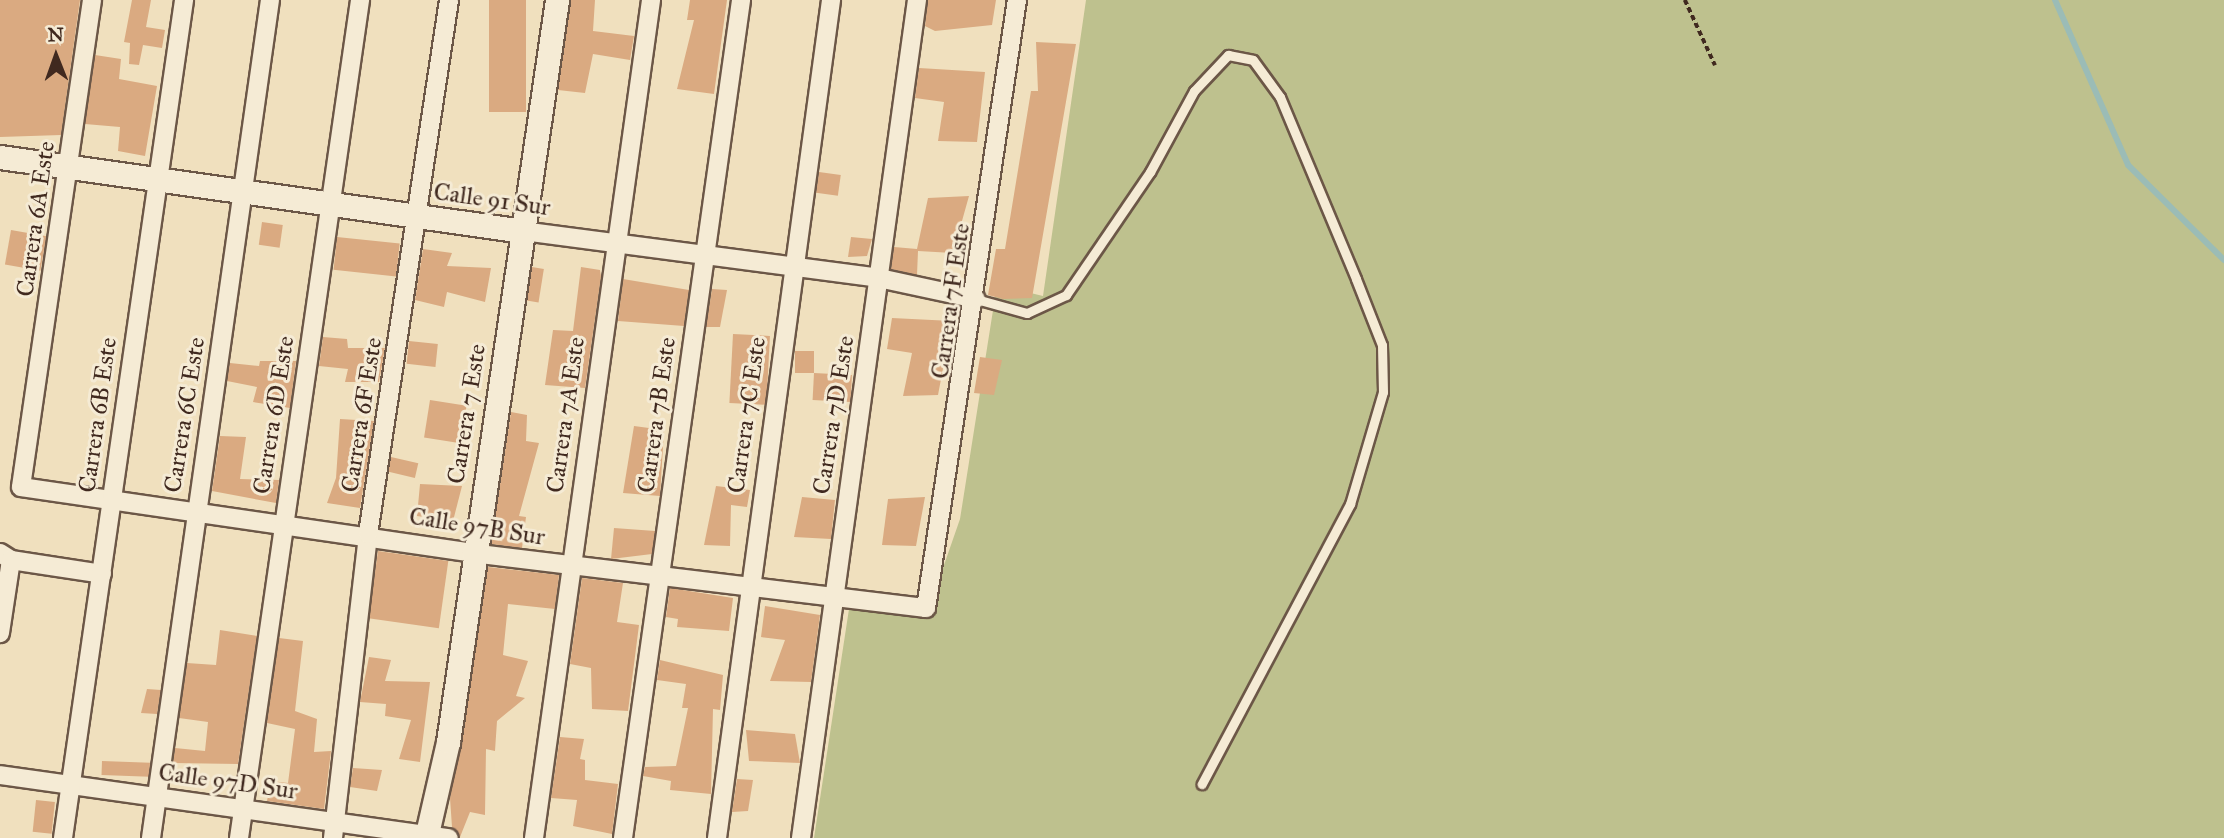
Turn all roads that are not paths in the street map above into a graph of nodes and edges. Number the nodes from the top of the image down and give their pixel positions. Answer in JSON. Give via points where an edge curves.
{"nodes":[{"id":1,"x":92,"y":0,"type":"edge"},
{"id":2,"x":184,"y":0,"type":"edge"},
{"id":3,"x":271,"y":0,"type":"edge"},
{"id":4,"x":360,"y":0,"type":"edge"},
{"id":5,"x":449,"y":0,"type":"edge"},
{"id":6,"x":557,"y":0,"type":"edge"},
{"id":7,"x":651,"y":0,"type":"edge"},
{"id":8,"x":741,"y":0,"type":"edge"},
{"id":9,"x":831,"y":0,"type":"edge"},
{"id":10,"x":917,"y":0,"type":"edge"},
{"id":11,"x":1017,"y":0,"type":"edge"},
{"id":12,"x":0,"y":157,"type":"edge"},
{"id":13,"x":68,"y":167,"type":"junction"},
{"id":14,"x":158,"y":180,"type":"junction"},
{"id":15,"x":243,"y":192,"type":"junction"},
{"id":16,"x":332,"y":204,"type":"junction"},
{"id":17,"x":418,"y":216,"type":"junction"},
{"id":18,"x":523,"y":231,"type":"junction"},
{"id":19,"x":615,"y":243,"type":"junction"},
{"id":20,"x":704,"y":255,"type":"junction"},
{"id":21,"x":792,"y":267,"type":"junction"},
{"id":22,"x":879,"y":278,"type":"junction"},
{"id":23,"x":976,"y":299,"type":"junction"},
{"id":24,"x":22,"y":486,"type":"joint"},
{"id":25,"x":110,"y":499,"type":"junction"},
{"id":26,"x":195,"y":511,"type":"junction"},
{"id":27,"x":282,"y":523,"type":"junction"},
{"id":28,"x":368,"y":534,"type":"junction"},
{"id":29,"x":471,"y":554,"type":"junction"},
{"id":30,"x":5,"y":556,"type":"edge"},
{"id":31,"x":570,"y":565,"type":"junction"},
{"id":32,"x":102,"y":574,"type":"junction"},
{"id":33,"x":659,"y":576,"type":"junction"},
{"id":34,"x":748,"y":586,"type":"junction"},
{"id":35,"x":831,"y":596,"type":"junction"},
{"id":36,"x":926,"y":608,"type":"joint"},
{"id":37,"x":0,"y":633,"type":"edge"},
{"id":38,"x":0,"y":775,"type":"edge"},
{"id":39,"x":1202,"y":784,"type":"dead end"},
{"id":40,"x":72,"y":785,"type":"junction"},
{"id":41,"x":157,"y":797,"type":"junction"},
{"id":42,"x":243,"y":809,"type":"junction"},
{"id":43,"x":334,"y":830,"type":"edge"},
{"id":44,"x":439,"y":837,"type":"edge"},
{"id":45,"x":63,"y":838,"type":"edge"},
{"id":46,"x":151,"y":838,"type":"edge"},
{"id":47,"x":239,"y":838,"type":"edge"},
{"id":48,"x":534,"y":838,"type":"edge"},
{"id":49,"x":623,"y":838,"type":"edge"},
{"id":50,"x":717,"y":838,"type":"edge"},
{"id":51,"x":801,"y":838,"type":"edge"}],
"edges":[{"from":1,"to":13,"type":"street","name":"Carrera 6A Este"},
{"from":2,"to":14,"type":"street","name":"Carrera 6B Este"},
{"from":3,"to":15,"type":"street","name":"Carrera 6C Este"},
{"from":4,"to":16,"type":"street","name":"Carrera 6D Este"},
{"from":5,"to":17,"type":"street","name":"Carrera 6F Este"},
{"from":6,"to":18,"type":"street","name":"Carrera 7 Este"},
{"from":7,"to":19,"type":"street","name":"Carrera 7A Este"},
{"from":8,"to":20,"type":"street","name":"Carrera 7B Este"},
{"from":9,"to":21,"type":"street","name":"Carrera 7C Este"},
{"from":10,"to":22,"type":"street","name":"Carrera 7D Este"},
{"from":11,"to":23,"type":"street","name":"Carrera 7F Este"},
{"from":12,"to":13,"type":"street","name":"Calle 91 Sur"},
{"from":13,"to":14,"type":"street","name":"Calle 91 Sur"},
{"from":13,"to":24,"type":"street","name":"Carrera 6A Este"},
{"from":14,"to":15,"type":"street","name":"Calle 91 Sur"},
{"from":14,"to":25,"type":"street","name":"Carrera 6B Este"},
{"from":15,"to":16,"type":"street","name":"Calle 91 Sur"},
{"from":15,"to":26,"type":"street","name":"Carrera 6C Este"},
{"from":16,"to":17,"type":"street","name":"Calle 91 Sur"},
{"from":16,"to":27,"type":"street","name":"Carrera 6D Este"},
{"from":17,"to":18,"type":"street","name":"Calle 91 Sur"},
{"from":17,"to":28,"type":"street","name":"Carrera 6F Este"},
{"from":18,"to":19,"type":"street","name":"Calle 91 Sur"},
{"from":18,"to":29,"type":"street","name":"Carrera 7 Este"},
{"from":19,"to":20,"type":"street","name":"Calle 91 Sur"},
{"from":19,"to":31,"type":"street","name":"Carrera 7A Este"},
{"from":20,"to":21,"type":"street","name":"Calle 91 Sur"},
{"from":20,"to":33,"type":"street","name":"Carrera 7B Este"},
{"from":21,"to":22,"type":"street","name":"Calle 91 Sur"},
{"from":21,"to":34,"type":"street","name":"Carrera 7C Este"},
{"from":22,"to":23,"type":"street","name":"Calle 91 Sur"},
{"from":22,"to":35,"type":"street","name":"Carrera 7D Este"},
{"from":23,"to":36,"type":"street","name":"Carrera 7F Este"},
{"from":23,"to":39,"type":"lane","via":[[1027,313],[1066,295],[1150,172],[1194,91],[1228,55],[1253,60],[1280,97],[1361,290],[1382,345],[1383,392],[1350,504]]},
{"from":24,"to":25,"type":"street","name":"Calle 97B Sur"},
{"from":25,"to":26,"type":"street","name":"Calle 97B Sur"},
{"from":25,"to":32,"type":"street","name":"Carrera 6B Este"},
{"from":26,"to":27,"type":"street","name":"Calle 97B Sur"},
{"from":26,"to":41,"type":"street","name":"Carrera 6C Este"},
{"from":27,"to":28,"type":"street","name":"Calle 97B Sur"},
{"from":27,"to":42,"type":"street","name":"Carrera 6D Este"},
{"from":28,"to":29,"type":"street","name":"Calle 97B Sur"},
{"from":28,"to":43,"type":"street","name":"Carrera 6F Este"},
{"from":29,"to":31,"type":"street","name":"Calle 97B Sur"},
{"from":29,"to":44,"type":"street","name":"Carrera 7 Este"},
{"from":30,"to":32,"type":"street"},
{"from":30,"to":37,"type":"street"},
{"from":31,"to":33,"type":"street","name":"Calle 97B Sur"},
{"from":31,"to":48,"type":"street","name":"Carrera 7A Este"},
{"from":32,"to":40,"type":"street","name":"Carrera 6B Este"},
{"from":33,"to":34,"type":"street","name":"Calle 97B Sur"},
{"from":33,"to":49,"type":"street","name":"Carrera 7B Este"},
{"from":34,"to":35,"type":"street","name":"Calle 97B Sur"},
{"from":34,"to":50,"type":"street","name":"Carrera 7C Este"},
{"from":35,"to":36,"type":"street","name":"Calle 97B Sur"},
{"from":35,"to":51,"type":"street","name":"Carrera 7D Este"},
{"from":38,"to":40,"type":"street","name":"Calle 97D Sur"},
{"from":40,"to":41,"type":"street","name":"Calle 97D Sur"},
{"from":40,"to":45,"type":"street","name":"Carrera 6B Este"},
{"from":41,"to":42,"type":"street","name":"Calle 97D Sur"},
{"from":41,"to":46,"type":"street","name":"Carrera 6C Este"},
{"from":42,"to":43,"type":"street","name":"Calle 97D Sur"},
{"from":42,"to":47,"type":"street","name":"Carrera 6D Este"},
{"from":43,"to":44,"type":"street","name":"Calle 97D Sur"}]}
